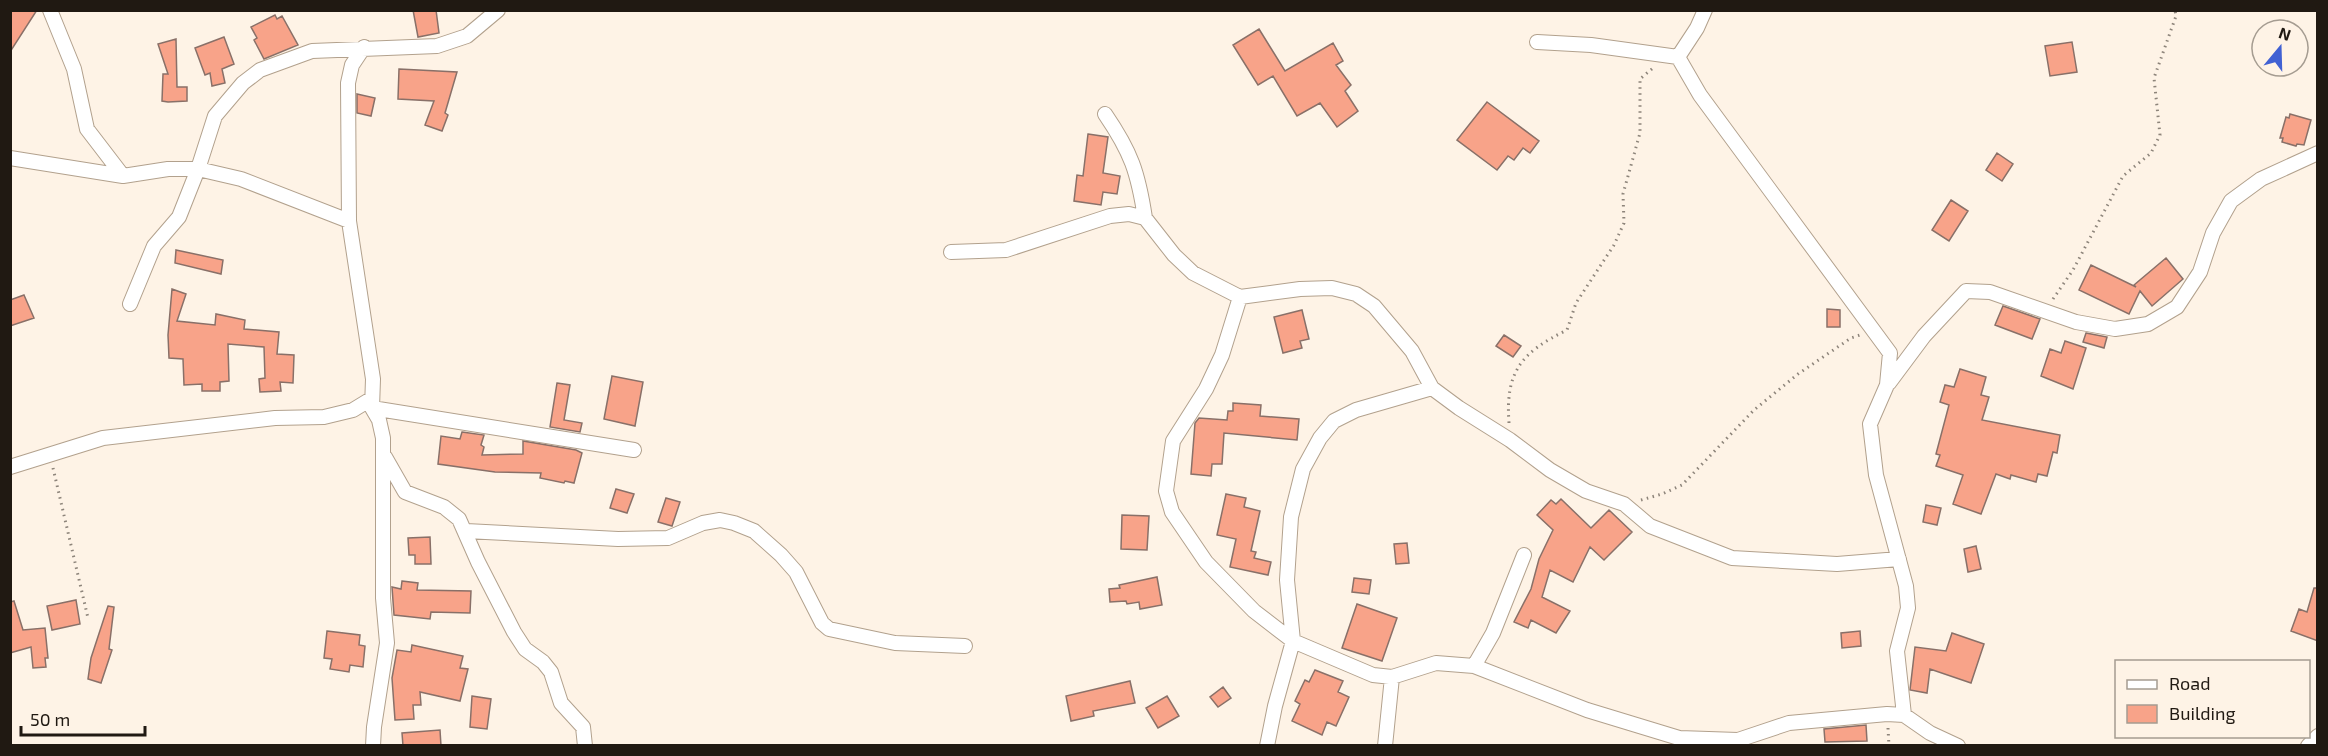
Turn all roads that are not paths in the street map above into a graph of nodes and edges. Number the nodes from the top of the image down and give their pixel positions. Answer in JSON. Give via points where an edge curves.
{"nodes":[{"id":1,"x":50,"y":10,"type":"edge"},
{"id":2,"x":498,"y":10,"type":"edge"},
{"id":3,"x":1705,"y":10,"type":"edge"},
{"id":4,"x":1537,"y":42,"type":"dead end"},
{"id":5,"x":364,"y":47,"type":"junction"},
{"id":6,"x":1678,"y":57,"type":"junction"},
{"id":7,"x":1105,"y":114,"type":"dead end"},
{"id":8,"x":2318,"y":153,"type":"edge"},
{"id":9,"x":10,"y":158,"type":"edge"},
{"id":10,"x":198,"y":169,"type":"junction"},
{"id":11,"x":123,"y":176,"type":"junction"},
{"id":12,"x":1145,"y":218,"type":"junction"},
{"id":13,"x":349,"y":221,"type":"junction"},
{"id":14,"x":951,"y":252,"type":"dead end"},
{"id":15,"x":1240,"y":297,"type":"junction"},
{"id":16,"x":130,"y":304,"type":"dead end"},
{"id":17,"x":1887,"y":385,"type":"junction"},
{"id":18,"x":1432,"y":388,"type":"junction"},
{"id":19,"x":371,"y":403,"type":"junction"},
{"id":20,"x":634,"y":450,"type":"dead end"},
{"id":21,"x":383,"y":453,"type":"junction"},
{"id":22,"x":10,"y":467,"type":"edge"},
{"id":23,"x":466,"y":531,"type":"junction"},
{"id":24,"x":1524,"y":555,"type":"dead end"},
{"id":25,"x":1899,"y":559,"type":"junction"},
{"id":26,"x":1293,"y":641,"type":"junction"},
{"id":27,"x":964,"y":646,"type":"dead end"},
{"id":28,"x":1473,"y":666,"type":"junction"},
{"id":29,"x":1392,"y":677,"type":"junction"},
{"id":30,"x":1904,"y":715,"type":"junction"},
{"id":31,"x":2318,"y":736,"type":"edge"},
{"id":32,"x":373,"y":746,"type":"edge"},
{"id":33,"x":585,"y":746,"type":"edge"},
{"id":34,"x":1267,"y":746,"type":"edge"},
{"id":35,"x":1385,"y":746,"type":"edge"},
{"id":36,"x":1958,"y":746,"type":"edge"},
{"id":37,"x":2308,"y":746,"type":"edge"}],
"edges":[{"from":1,"to":11,"type":"street","via":[[74,69],[87,129]]},
{"from":2,"to":5,"type":"street","via":[[467,36],[437,46]]},
{"from":3,"to":6,"type":"street"},
{"from":4,"to":6,"type":"street"},
{"from":5,"to":10,"type":"street","via":[[312,51],[260,70],[243,82],[215,116]]},
{"from":5,"to":13,"type":"street","via":[[352,65],[348,83]]},
{"from":6,"to":17,"type":"street","via":[[1700,95],[1890,353]]},
{"from":7,"to":12,"type":"street","via":[[1124,142],[1139,178]]},
{"from":8,"to":17,"type":"street","via":[[2260,179],[2231,201],[2213,233],[2200,272],[2177,307],[2148,324],[2115,329],[2076,322],[1990,292],[1966,291],[1924,336]]},
{"from":9,"to":11,"type":"street"},
{"from":10,"to":11,"type":"street"},
{"from":10,"to":13,"type":"street","via":[[241,179]]},
{"from":10,"to":16,"type":"street","via":[[179,217],[154,246]]},
{"from":12,"to":14,"type":"street","via":[[1129,214],[1110,216],[1006,250]]},
{"from":12,"to":15,"type":"street","via":[[1193,273]]},
{"from":13,"to":19,"type":"street","via":[[373,379]]},
{"from":15,"to":18,"type":"street","via":[[1332,288],[1356,294],[1374,306],[1412,351]]},
{"from":15,"to":26,"type":"street","via":[[1222,355],[1173,441],[1166,491],[1172,512],[1206,562],[1254,611]]},
{"from":17,"to":25,"type":"street","via":[[1870,424],[1876,475]]},
{"from":18,"to":25,"type":"street","via":[[1586,491],[1624,504],[1650,526],[1732,558],[1837,564]]},
{"from":18,"to":26,"type":"street","via":[[1356,410],[1334,421],[1308,459],[1291,517],[1287,580]]},
{"from":19,"to":20,"type":"street"},
{"from":19,"to":21,"type":"street","via":[[379,420]]},
{"from":19,"to":22,"type":"street","via":[[324,417],[275,418],[103,438]]},
{"from":21,"to":23,"type":"street","via":[[405,492],[444,507]]},
{"from":21,"to":32,"type":"street","via":[[387,643]]},
{"from":23,"to":27,"type":"street","via":[[668,538],[703,523],[734,523],[754,531],[781,555],[796,572],[822,623],[829,629],[895,643]]},
{"from":23,"to":33,"type":"street","via":[[514,632],[525,649],[551,672],[561,704],[583,727]]},
{"from":24,"to":28,"type":"street","via":[[1492,633]]},
{"from":25,"to":30,"type":"street","via":[[1908,608],[1898,651]]},
{"from":26,"to":29,"type":"street","via":[[1373,675]]},
{"from":26,"to":34,"type":"street"},
{"from":28,"to":29,"type":"street","via":[[1436,663]]},
{"from":28,"to":30,"type":"street","via":[[1587,710],[1679,738],[1738,740],[1790,723]]},
{"from":29,"to":35,"type":"street"},
{"from":30,"to":36,"type":"street"},
{"from":31,"to":37,"type":"street"}]}
